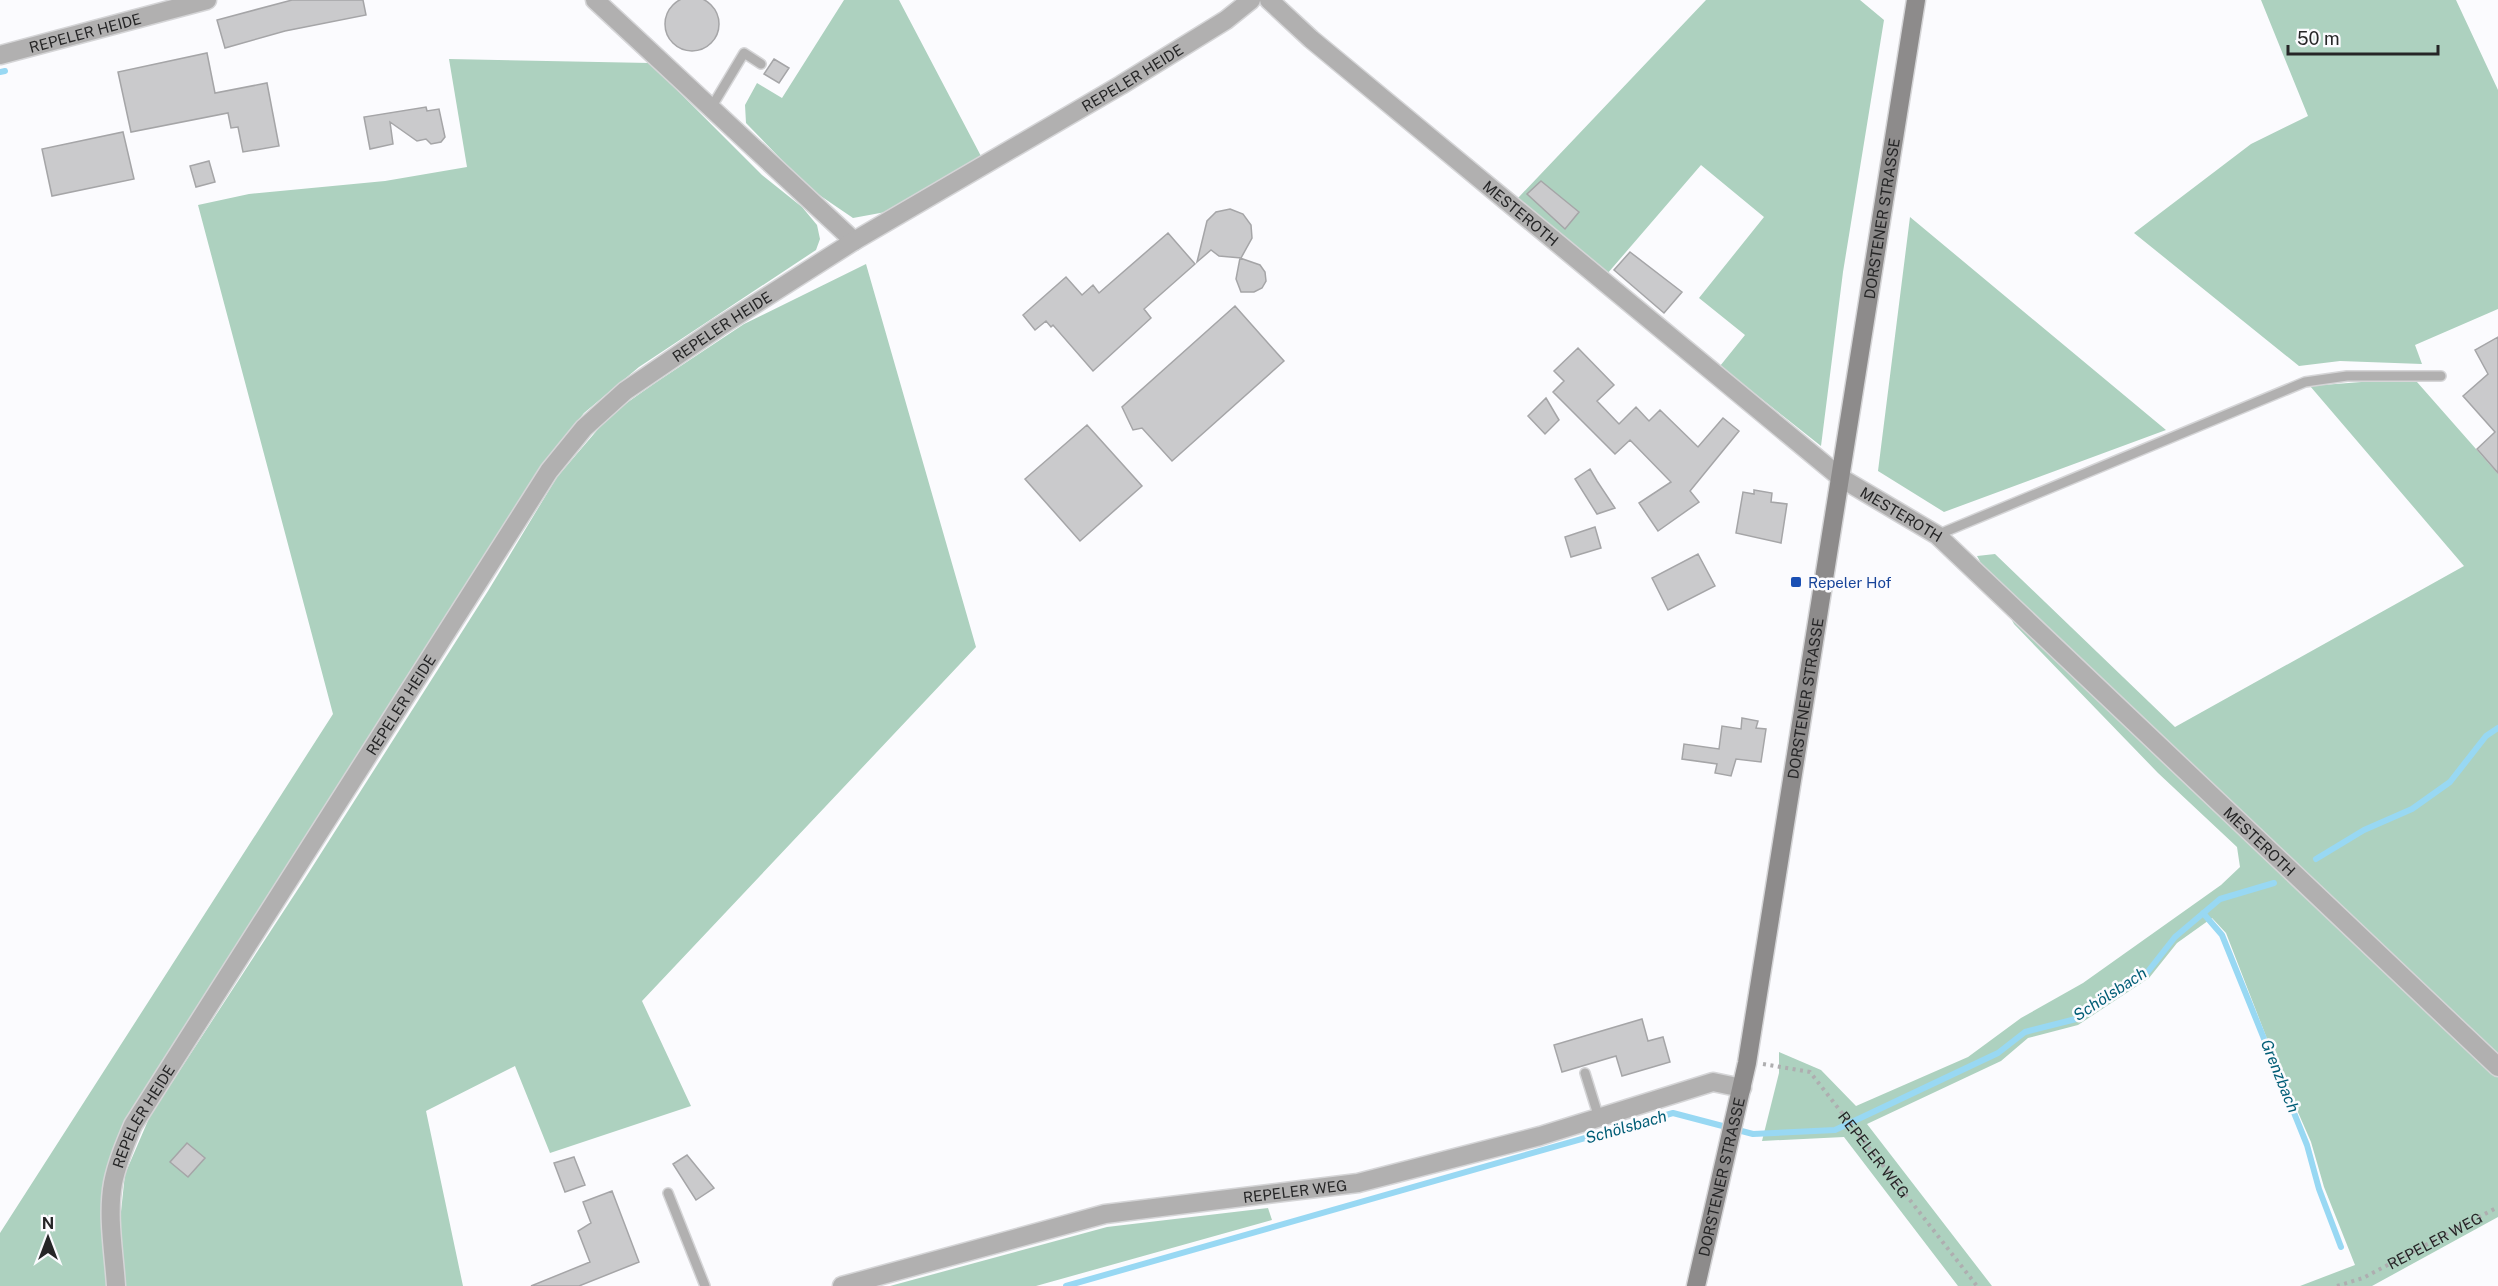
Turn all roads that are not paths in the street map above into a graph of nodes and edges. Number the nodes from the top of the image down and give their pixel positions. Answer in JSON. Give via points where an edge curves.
{"nodes":[{"id":1,"x":207,"y":0,"type":"edge"},
{"id":2,"x":595,"y":0,"type":"edge"},
{"id":3,"x":1251,"y":0,"type":"edge"},
{"id":4,"x":1269,"y":0,"type":"edge"},
{"id":5,"x":1916,"y":0,"type":"edge"},
{"id":6,"x":0,"y":56,"type":"edge"},
{"id":7,"x":761,"y":64,"type":"dead end"},
{"id":8,"x":711,"y":108,"type":"junction"},
{"id":9,"x":855,"y":241,"type":"junction"},
{"id":10,"x":2441,"y":376,"type":"dead end"},
{"id":11,"x":1841,"y":478,"type":"junction"},
{"id":12,"x":1937,"y":535,"type":"junction"},
{"id":13,"x":2498,"y":1067,"type":"edge"},
{"id":14,"x":1585,"y":1073,"type":"dead end"},
{"id":15,"x":1742,"y":1088,"type":"junction"},
{"id":16,"x":1599,"y":1118,"type":"junction"},
{"id":17,"x":668,"y":1193,"type":"dead end"},
{"id":18,"x":116,"y":1286,"type":"edge"},
{"id":19,"x":705,"y":1286,"type":"edge"},
{"id":20,"x":842,"y":1286,"type":"edge"},
{"id":21,"x":1696,"y":1286,"type":"edge"}],
"edges":[{"from":1,"to":6,"type":"street","name":"REPELER HEIDE"},
{"from":2,"to":8,"type":"street"},
{"from":3,"to":9,"type":"street","name":"REPELER HEIDE","via":[[1226,20],[1121,85]]},
{"from":4,"to":11,"type":"street","name":"MESTEROTH"},
{"from":5,"to":11,"type":"main road","name":"DORSTENER STRASSE"},
{"from":7,"to":8,"type":"lane","via":[[744,53]]},
{"from":8,"to":9,"type":"street"},
{"from":9,"to":18,"type":"street","name":"REPELER HEIDE","via":[[624,391],[584,428],[549,471],[133,1125],[113,1184],[111,1220]]},
{"from":10,"to":12,"type":"lane","via":[[2347,375],[2305,381]]},
{"from":11,"to":12,"type":"street","name":"MESTEROTH"},
{"from":11,"to":15,"type":"main road","name":"DORSTENER STRASSE"},
{"from":12,"to":13,"type":"street","name":"MESTEROTH"},
{"from":14,"to":16,"type":"lane"},
{"from":15,"to":16,"type":"street","name":"REPELER WEG","via":[[1713,1082]]},
{"from":15,"to":21,"type":"main road","name":"DORSTENER STRASSE"},
{"from":16,"to":20,"type":"street","name":"REPELER WEG","via":[[1358,1184],[1105,1214]]},
{"from":17,"to":19,"type":"lane"}]}
